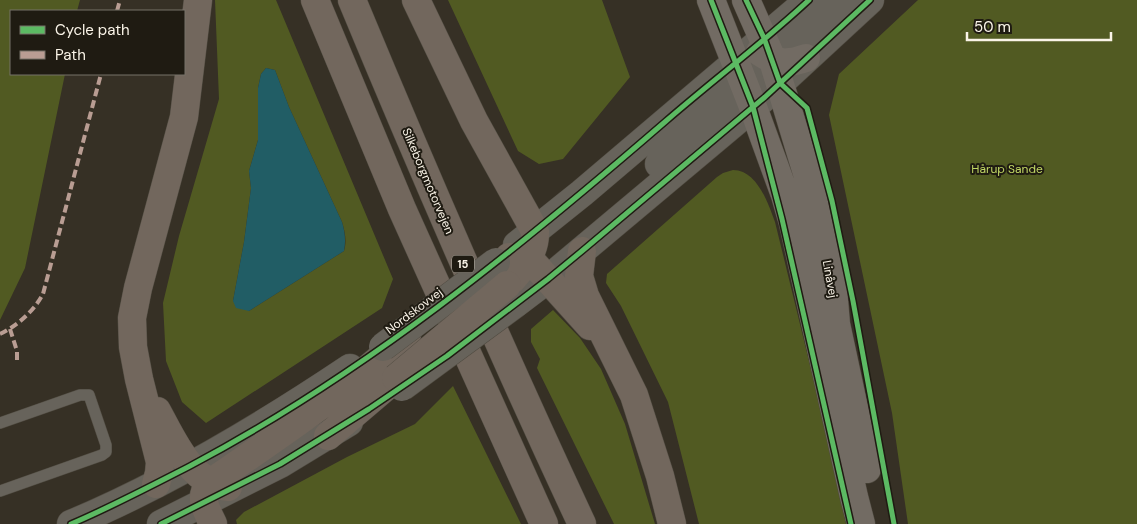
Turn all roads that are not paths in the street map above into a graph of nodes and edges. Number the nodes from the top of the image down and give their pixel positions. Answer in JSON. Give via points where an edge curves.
{"nodes":[{"id":1,"x":198,"y":0,"type":"edge"},
{"id":2,"x":315,"y":0,"type":"edge"},
{"id":3,"x":352,"y":0,"type":"edge"},
{"id":4,"x":416,"y":0,"type":"edge"},
{"id":5,"x":711,"y":0,"type":"edge"},
{"id":6,"x":729,"y":0,"type":"edge"},
{"id":7,"x":746,"y":0,"type":"edge"},
{"id":8,"x":809,"y":0,"type":"edge"},
{"id":9,"x":840,"y":0,"type":"edge"},
{"id":10,"x":870,"y":0,"type":"edge"},
{"id":11,"x":758,"y":71,"type":"junction"},
{"id":12,"x":534,"y":231,"type":"junction"},
{"id":13,"x":582,"y":251,"type":"junction"},
{"id":14,"x":527,"y":260,"type":"junction"},
{"id":15,"x":505,"y":278,"type":"junction"},
{"id":16,"x":548,"y":279,"type":"junction"},
{"id":17,"x":385,"y":350,"type":"junction"},
{"id":18,"x":612,"y":351,"type":"junction"},
{"id":19,"x":139,"y":379,"type":"junction"},
{"id":20,"x":0,"y":423,"type":"edge"},
{"id":21,"x":328,"y":436,"type":"joint"},
{"id":22,"x":190,"y":466,"type":"junction"},
{"id":23,"x":156,"y":484,"type":"junction"},
{"id":24,"x":240,"y":486,"type":"joint"},
{"id":25,"x":0,"y":491,"type":"edge"},
{"id":26,"x":209,"y":504,"type":"edge"},
{"id":27,"x":71,"y":524,"type":"edge"},
{"id":28,"x":161,"y":524,"type":"edge"},
{"id":29,"x":544,"y":524,"type":"edge"},
{"id":30,"x":582,"y":524,"type":"edge"},
{"id":31,"x":672,"y":524,"type":"edge"},
{"id":32,"x":861,"y":524,"type":"edge"},
{"id":33,"x":878,"y":524,"type":"edge"}],
"edges":[{"from":1,"to":19,"type":"highway","via":[[184,117],[132,318]]},
{"from":2,"to":29,"type":"highway","via":[[402,209]]},
{"from":3,"to":30,"type":"highway","name":"Silkeborgmotorvejen","number":"15","via":[[436,202]]},
{"from":4,"to":12,"type":"highway","via":[[474,121]]},
{"from":5,"to":11,"type":"main road"},
{"from":6,"to":11,"type":"main road"},
{"from":7,"to":11,"type":"main road"},
{"from":8,"to":11,"type":"street"},
{"from":9,"to":11,"type":"street"},
{"from":10,"to":11,"type":"street","via":[[806,58]]},
{"from":11,"to":12,"type":"street","name":"Nordskovvej","via":[[706,87]]},
{"from":11,"to":13,"type":"street","name":"Nordskovvej","via":[[637,185]]},
{"from":11,"to":32,"type":"main road","name":"Linåvej"},
{"from":11,"to":33,"type":"main road","via":[[797,181],[823,292],[836,324]]},
{"from":12,"to":14,"type":"highway","via":[[535,241]]},
{"from":12,"to":15,"type":"street","name":"Nordskovvej"},
{"from":13,"to":16,"type":"street","name":"Nordskovvej"},
{"from":13,"to":18,"type":"highway","via":[[579,276],[585,296]]},
{"from":14,"to":15,"type":"highway"},
{"from":14,"to":16,"type":"highway"},
{"from":15,"to":16,"type":"street","name":"Nordskovvej"},
{"from":15,"to":17,"type":"street","name":"Nordskovvej","bridge":true,"via":[[440,304]]},
{"from":15,"to":21,"type":"highway","bridge":true,"via":[[399,383]]},
{"from":16,"to":18,"type":"highway"},
{"from":17,"to":22,"type":"street","name":"Nordskovvej"},
{"from":17,"to":26,"type":"highway"},
{"from":18,"to":31,"type":"highway","via":[[634,395]]},
{"from":19,"to":22,"type":"highway"},
{"from":19,"to":23,"type":"highway","via":[[160,462]]},
{"from":20,"to":25,"type":"lane","via":[[80,395],[89,395],[106,452]]},
{"from":21,"to":24,"type":"street"},
{"from":22,"to":23,"type":"street","name":"Nordskovvej"},
{"from":22,"to":26,"type":"highway"},
{"from":23,"to":27,"type":"street","name":"Nordskovvej"},
{"from":24,"to":26,"type":"highway","via":[[219,486]]},
{"from":26,"to":28,"type":"street"}]}
